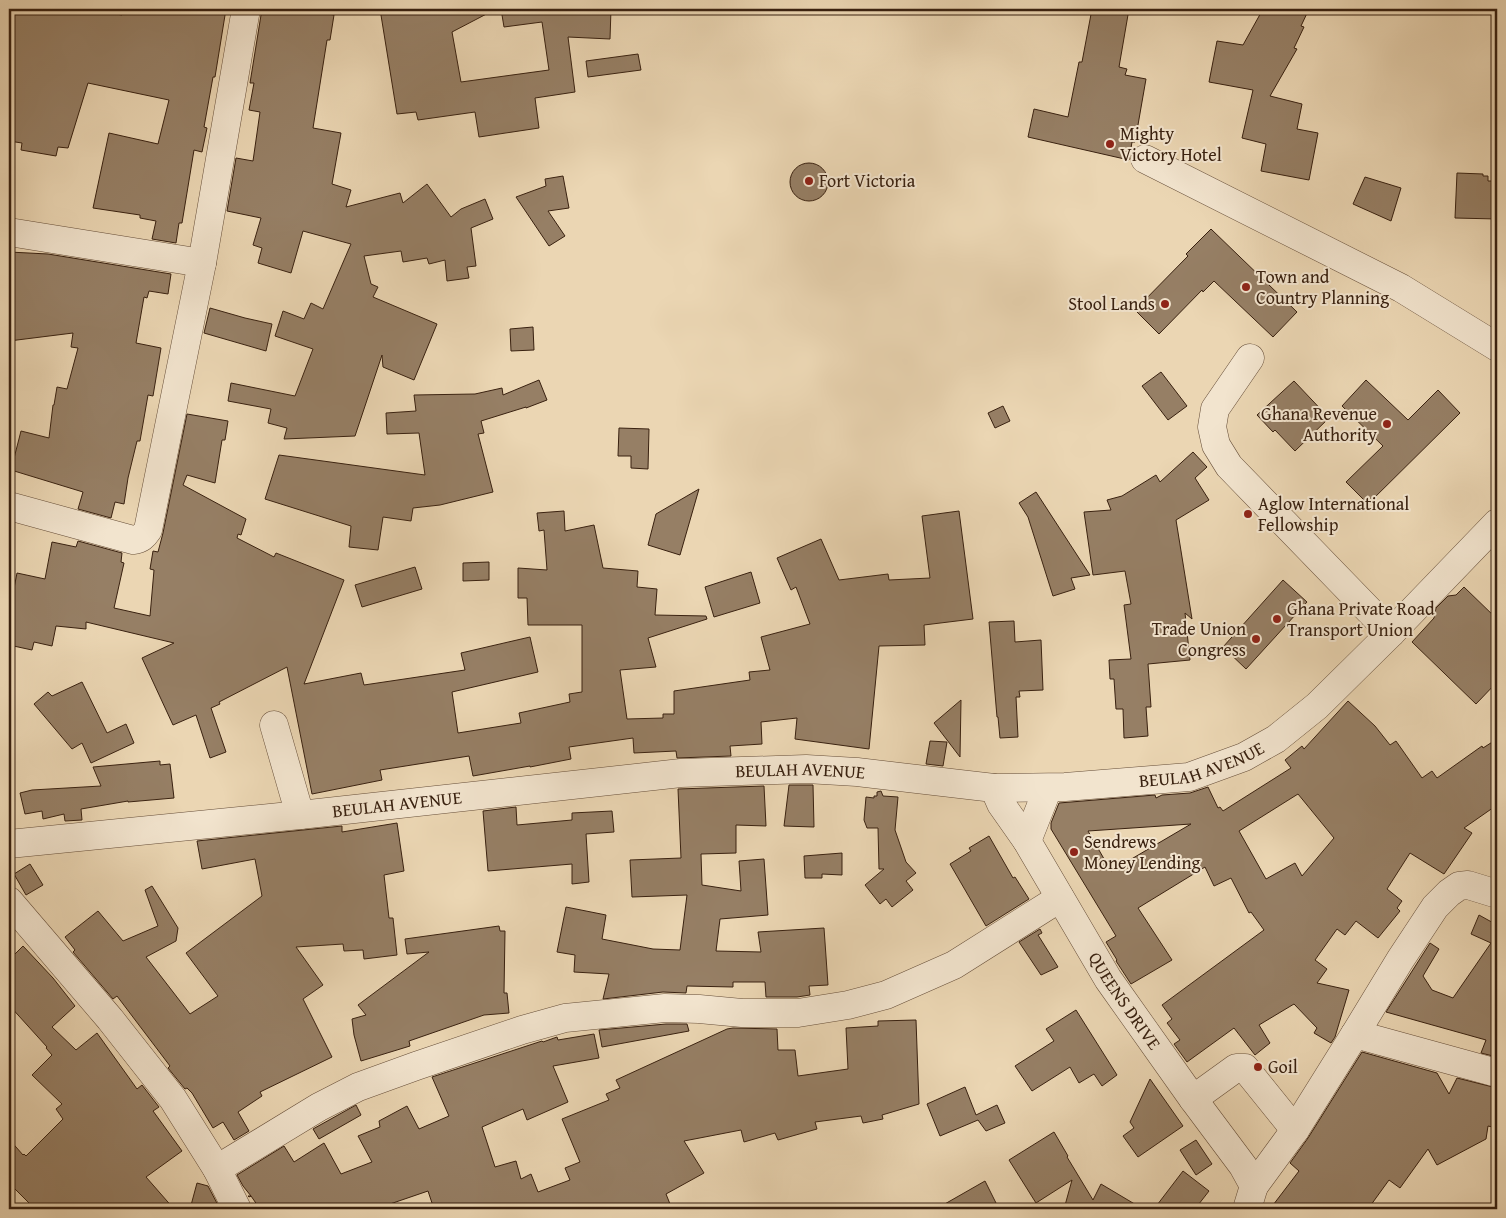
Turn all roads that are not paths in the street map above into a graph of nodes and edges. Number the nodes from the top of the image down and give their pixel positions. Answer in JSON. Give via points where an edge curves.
{"nodes":[{"id":1,"x":246,"y":9,"type":"edge"},
{"id":2,"x":1145,"y":159,"type":"dead end"},
{"id":3,"x":9,"y":232,"type":"edge"},
{"id":4,"x":202,"y":263,"type":"junction"},
{"id":5,"x":1497,"y":346,"type":"edge"},
{"id":6,"x":1250,"y":358,"type":"dead end"},
{"id":7,"x":9,"y":506,"type":"edge"},
{"id":8,"x":1497,"y":523,"type":"edge"},
{"id":9,"x":1391,"y":633,"type":"junction"},
{"id":10,"x":274,"y":725,"type":"dead end"},
{"id":11,"x":994,"y":788,"type":"junction"},
{"id":12,"x":1048,"y":788,"type":"junction"},
{"id":13,"x":300,"y":815,"type":"junction"},
{"id":14,"x":1026,"y":841,"type":"junction"},
{"id":15,"x":9,"y":844,"type":"edge"},
{"id":16,"x":1497,"y":893,"type":"edge"},
{"id":17,"x":1060,"y":898,"type":"junction"},
{"id":18,"x":9,"y":901,"type":"edge"},
{"id":19,"x":1355,"y":1034,"type":"junction"},
{"id":20,"x":1497,"y":1073,"type":"edge"},
{"id":21,"x":1194,"y":1100,"type":"junction"},
{"id":22,"x":1295,"y":1130,"type":"junction"},
{"id":23,"x":217,"y":1169,"type":"junction"},
{"id":24,"x":1251,"y":1198,"type":"edge"},
{"id":25,"x":238,"y":1209,"type":"edge"}],
"edges":[{"from":1,"to":4,"type":"street"},
{"from":2,"to":5,"type":"street","via":[[1401,288]]},
{"from":3,"to":4,"type":"street"},
{"from":4,"to":7,"type":"street","via":[[148,530],[144,536],[134,540]]},
{"from":6,"to":9,"type":"street","via":[[1215,409],[1212,427],[1216,444],[1229,466]]},
{"from":8,"to":9,"type":"street","name":"BEULAH AVENUE"},
{"from":9,"to":12,"type":"street","name":"BEULAH AVENUE","via":[[1317,706],[1276,739],[1244,757],[1189,777]]},
{"from":10,"to":13,"type":"street"},
{"from":11,"to":12,"type":"street","name":"BEULAH AVENUE"},
{"from":11,"to":13,"type":"street","name":"BEULAH AVENUE","via":[[806,769],[680,773]]},
{"from":11,"to":14,"type":"street","name":"QUEENS DRIVE"},
{"from":12,"to":14,"type":"street"},
{"from":13,"to":15,"type":"street","name":"BEULAH AVENUE"},
{"from":14,"to":17,"type":"street","name":"QUEENS DRIVE"},
{"from":16,"to":19,"type":"street","via":[[1459,886],[1449,893],[1435,907]]},
{"from":17,"to":21,"type":"street","name":"QUEENS DRIVE","via":[[1108,978]]},
{"from":17,"to":23,"type":"street","via":[[954,965],[886,995],[848,1005],[798,1013],[665,1008],[564,1018],[506,1035],[358,1086]]},
{"from":18,"to":23,"type":"street","via":[[110,1019],[173,1099]]},
{"from":19,"to":20,"type":"street"},
{"from":19,"to":22,"type":"street"},
{"from":21,"to":22,"type":"street","via":[[1236,1068],[1245,1068]]},
{"from":21,"to":24,"type":"street","name":"QUEENS DRIVE","via":[[1243,1166]]},
{"from":22,"to":24,"type":"street"},
{"from":23,"to":25,"type":"street"}]}
